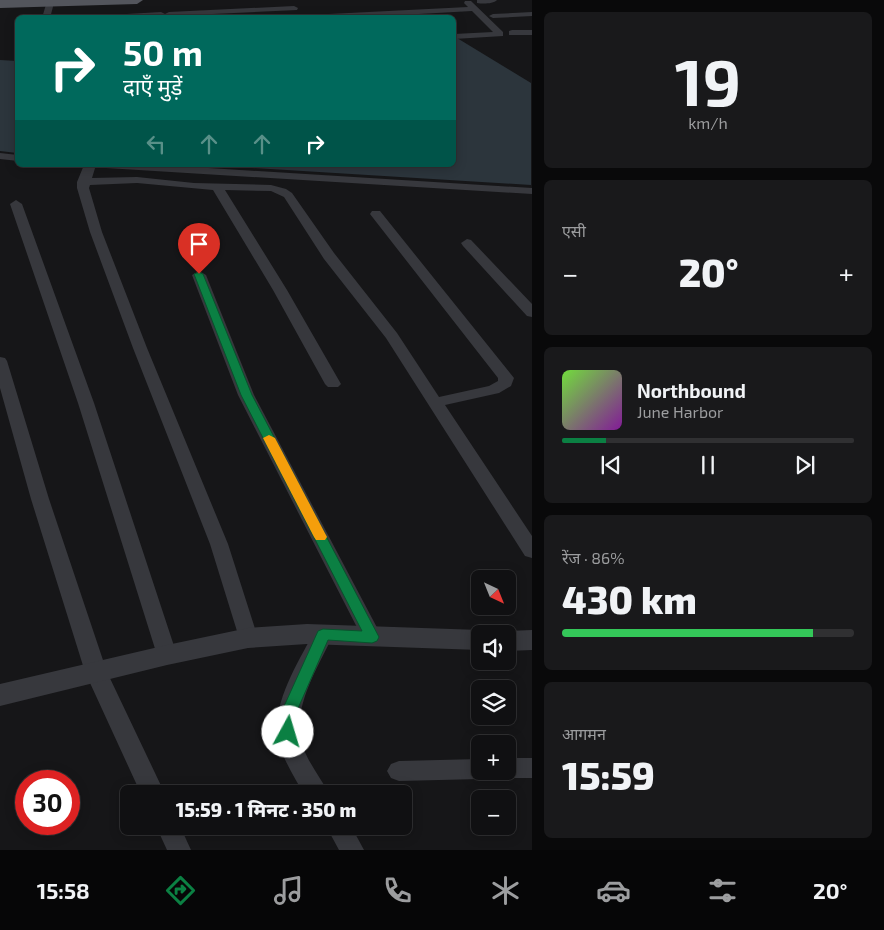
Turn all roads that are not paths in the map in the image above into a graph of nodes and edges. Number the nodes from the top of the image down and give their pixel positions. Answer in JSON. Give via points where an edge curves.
{"nodes":[{"id":1,"x":37,"y":0,"type":"edge"},
{"id":2,"x":137,"y":0,"type":"edge"},
{"id":3,"x":289,"y":0,"type":"edge"},
{"id":4,"x":300,"y":0,"type":"edge"},
{"id":5,"x":465,"y":0,"type":"edge"},
{"id":6,"x":493,"y":0,"type":"edge"},
{"id":7,"x":14,"y":1,"type":"edge"},
{"id":8,"x":456,"y":1,"type":"edge"},
{"id":9,"x":480,"y":1,"type":"edge"},
{"id":10,"x":0,"y":2,"type":"edge"},
{"id":11,"x":437,"y":2,"type":"dead end"},
{"id":12,"x":50,"y":3,"type":"junction"},
{"id":13,"x":294,"y":8,"type":"junction"},
{"id":14,"x":474,"y":9,"type":"junction"},
{"id":15,"x":446,"y":11,"type":"junction"},
{"id":16,"x":165,"y":13,"type":"edge"},
{"id":17,"x":240,"y":14,"type":"edge"},
{"id":18,"x":269,"y":14,"type":"edge"},
{"id":19,"x":532,"y":14,"type":"edge"},
{"id":20,"x":47,"y":15,"type":"edge"},
{"id":21,"x":136,"y":15,"type":"edge"},
{"id":22,"x":298,"y":15,"type":"edge"},
{"id":23,"x":309,"y":15,"type":"edge"},
{"id":24,"x":394,"y":15,"type":"edge"},
{"id":25,"x":421,"y":15,"type":"edge"},
{"id":26,"x":450,"y":15,"type":"edge"},
{"id":27,"x":492,"y":16,"type":"dead end"},
{"id":28,"x":532,"y":23,"type":"edge"},
{"id":29,"x":504,"y":24,"type":"dead end"},
{"id":30,"x":490,"y":25,"type":"junction"},
{"id":31,"x":481,"y":26,"type":"dead end"},
{"id":32,"x":532,"y":32,"type":"edge"},
{"id":33,"x":512,"y":33,"type":"dead end"},
{"id":34,"x":456,"y":37,"type":"edge"},
{"id":35,"x":0,"y":156,"type":"edge"},
{"id":36,"x":15,"y":158,"type":"edge"},
{"id":37,"x":89,"y":167,"type":"edge"},
{"id":38,"x":139,"y":167,"type":"edge"},
{"id":39,"x":84,"y":182,"type":"junction"},
{"id":40,"x":217,"y":187,"type":"junction"},
{"id":41,"x":532,"y":191,"type":"edge"},
{"id":42,"x":16,"y":204,"type":"dead end"},
{"id":43,"x":376,"y":214,"type":"dead end"},
{"id":44,"x":467,"y":243,"type":"dead end"},
{"id":45,"x":199,"y":274,"type":"dead end"},
{"id":46,"x":532,"y":313,"type":"edge"},
{"id":47,"x":0,"y":361,"type":"edge"},
{"id":48,"x":333,"y":384,"type":"dead end"},
{"id":49,"x":436,"y":402,"type":"junction"},
{"id":50,"x":532,"y":551,"type":"edge"},
{"id":51,"x":323,"y":635,"type":"junction"},
{"id":52,"x":372,"y":637,"type":"junction"},
{"id":53,"x":248,"y":638,"type":"junction"},
{"id":54,"x":471,"y":640,"type":"edge"},
{"id":55,"x":532,"y":640,"type":"edge"},
{"id":56,"x":516,"y":641,"type":"edge"},
{"id":57,"x":167,"y":655,"type":"junction"},
{"id":58,"x":96,"y":672,"type":"junction"},
{"id":59,"x":0,"y":695,"type":"edge"},
{"id":60,"x":471,"y":769,"type":"edge"},
{"id":61,"x":399,"y":771,"type":"dead end"},
{"id":62,"x":149,"y":785,"type":"edge"},
{"id":63,"x":312,"y":785,"type":"edge"},
{"id":64,"x":172,"y":835,"type":"edge"},
{"id":65,"x":343,"y":835,"type":"edge"},
{"id":66,"x":179,"y":850,"type":"edge"},
{"id":67,"x":352,"y":850,"type":"edge"}],
"edges":[{"from":1,"to":7,"type":"main road"},
{"from":2,"to":12,"type":"main road"},
{"from":3,"to":13,"type":"street"},
{"from":4,"to":23,"type":"street"},
{"from":5,"to":8,"type":"street"},
{"from":5,"to":14,"type":"street"},
{"from":6,"to":9,"type":"street"},
{"from":7,"to":10,"type":"main road"},
{"from":7,"to":12,"type":"main road"},
{"from":11,"to":15,"type":"street"},
{"from":12,"to":20,"type":"street"},
{"from":13,"to":18,"type":"street"},
{"from":13,"to":22,"type":"street"},
{"from":14,"to":15,"type":"street"},
{"from":14,"to":30,"type":"street"},
{"from":15,"to":25,"type":"street"},
{"from":15,"to":26,"type":"street"},
{"from":16,"to":17,"type":"street"},
{"from":16,"to":21,"type":"street"},
{"from":17,"to":18,"type":"street"},
{"from":19,"to":27,"type":"street"},
{"from":24,"to":25,"type":"street"},
{"from":28,"to":29,"type":"street"},
{"from":30,"to":31,"type":"street"},
{"from":30,"to":34,"type":"street","via":[[500,34]]},
{"from":32,"to":33,"type":"street"},
{"from":35,"to":36,"type":"street"},
{"from":37,"to":39,"type":"street"},
{"from":38,"to":41,"type":"street"},
{"from":39,"to":40,"type":"street","via":[[142,180]]},
{"from":39,"to":53,"type":"street","via":[[85,198],[96,232],[219,544]]},
{"from":40,"to":48,"type":"street"},
{"from":40,"to":49,"type":"street","via":[[277,189],[288,195],[329,256],[392,336]]},
{"from":42,"to":57,"type":"street","via":[[86,403]]},
{"from":43,"to":49,"type":"street","via":[[506,378],[506,383],[494,390]]},
{"from":44,"to":46,"type":"street"},
{"from":45,"to":52,"type":"street","via":[[246,395]]},
{"from":47,"to":58,"type":"street"},
{"from":49,"to":50,"type":"street"},
{"from":51,"to":52,"type":"street"},
{"from":51,"to":53,"type":"street"},
{"from":51,"to":63,"type":"street","via":[[288,713],[288,732],[294,751]]},
{"from":52,"to":54,"type":"street"},
{"from":53,"to":57,"type":"street"},
{"from":55,"to":56,"type":"street"},
{"from":57,"to":58,"type":"street"},
{"from":58,"to":59,"type":"street"},
{"from":58,"to":62,"type":"street"},
{"from":60,"to":61,"type":"street"},
{"from":64,"to":66,"type":"street"},
{"from":65,"to":67,"type":"street"}]}
